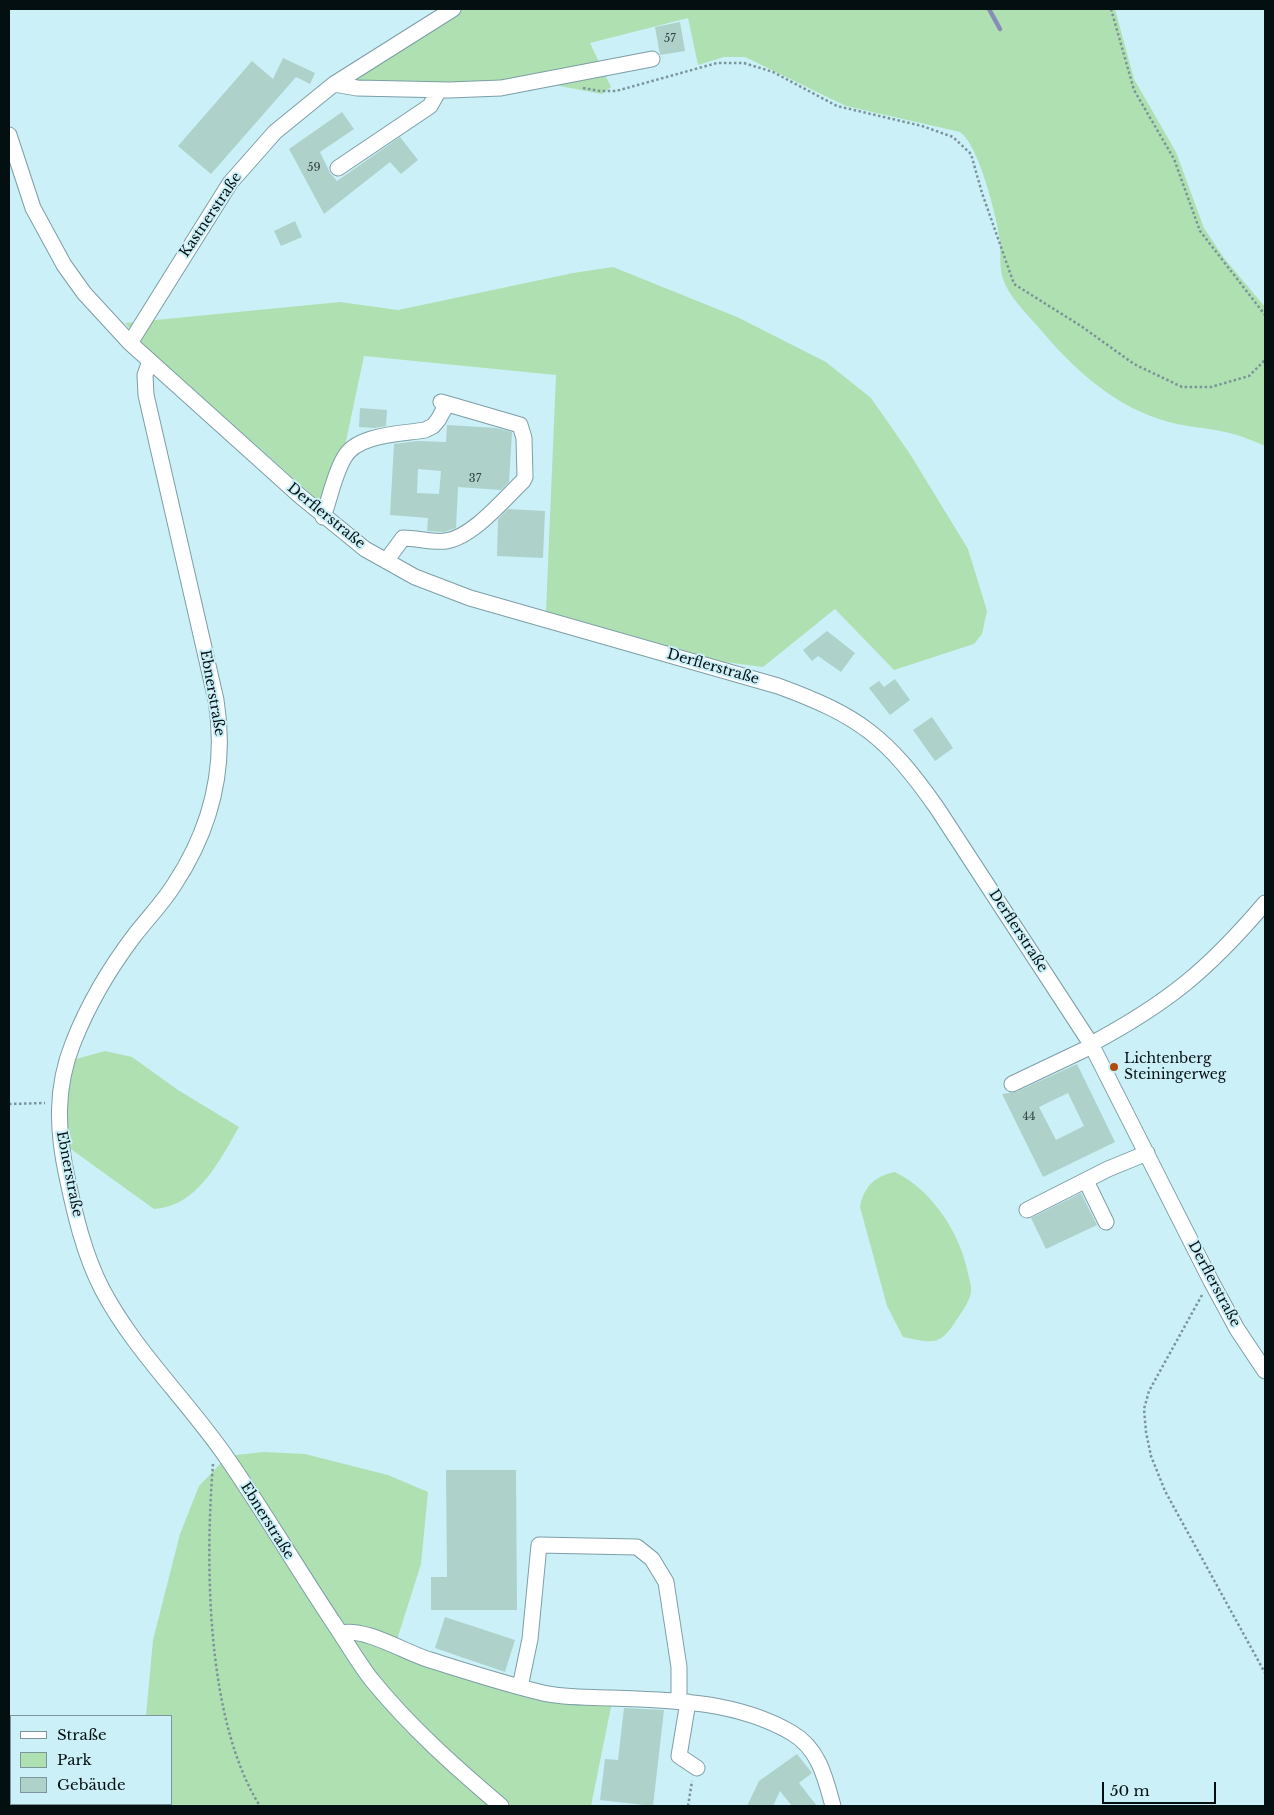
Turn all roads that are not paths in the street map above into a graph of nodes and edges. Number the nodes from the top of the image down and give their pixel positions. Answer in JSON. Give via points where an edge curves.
{"nodes":[{"id":1,"x":453,"y":9,"type":"edge"},
{"id":2,"x":652,"y":59,"type":"dead end"},
{"id":3,"x":334,"y":84,"type":"junction"},
{"id":4,"x":439,"y":90,"type":"junction"},
{"id":5,"x":9,"y":135,"type":"edge"},
{"id":6,"x":338,"y":168,"type":"dead end"},
{"id":7,"x":130,"y":343,"type":"junction"},
{"id":8,"x":150,"y":361,"type":"junction"},
{"id":9,"x":323,"y":517,"type":"junction"},
{"id":10,"x":386,"y":561,"type":"junction"},
{"id":11,"x":1265,"y":903,"type":"edge"},
{"id":12,"x":1092,"y":1045,"type":"junction"},
{"id":13,"x":1012,"y":1084,"type":"dead end"},
{"id":14,"x":1147,"y":1152,"type":"junction"},
{"id":15,"x":1086,"y":1181,"type":"junction"},
{"id":16,"x":1027,"y":1210,"type":"dead end"},
{"id":17,"x":1106,"y":1222,"type":"dead end"},
{"id":18,"x":1265,"y":1371,"type":"edge"},
{"id":19,"x":341,"y":1633,"type":"junction"},
{"id":20,"x":520,"y":1687,"type":"junction"},
{"id":21,"x":683,"y":1701,"type":"junction"},
{"id":22,"x":696,"y":1768,"type":"road end"},
{"id":23,"x":501,"y":1806,"type":"edge"},
{"id":24,"x":833,"y":1806,"type":"edge"}],
"edges":[{"from":1,"to":3,"type":"street","name":"Kastnerstraße"},
{"from":2,"to":4,"type":"street","via":[[501,88]]},
{"from":3,"to":4,"type":"street","via":[[357,88]]},
{"from":3,"to":7,"type":"street","name":"Kastnerstraße","via":[[275,132],[230,183]]},
{"from":4,"to":6,"type":"street","via":[[430,106]]},
{"from":5,"to":7,"type":"street","name":"Derflerstraße","via":[[33,208],[64,266]]},
{"from":7,"to":8,"type":"street","name":"Derflerstraße"},
{"from":8,"to":9,"type":"street","name":"Derflerstraße"},
{"from":8,"to":19,"type":"street","name":"Ebnerstraße","via":[[145,375],[146,395],[216,700],[219,776],[210,812],[183,872],[121,954],[88,1010],[66,1065],[59,1101],[59,1130],[80,1228],[93,1270],[123,1324],[214,1441]]},
{"from":9,"to":10,"type":"street","name":"Derflerstraße"},
{"from":9,"to":10,"type":"street","via":[[344,458],[352,448],[370,439],[425,430],[433,426],[444,403],[517,422],[524,438],[526,469],[523,481],[484,520],[457,538],[442,542],[403,538]]},
{"from":10,"to":12,"type":"street","name":"Derflerstraße","via":[[415,577],[470,598],[778,686],[834,708],[872,732],[901,760],[923,788]]},
{"from":11,"to":12,"type":"street","via":[[1222,953],[1190,982],[1136,1020]]},
{"from":12,"to":13,"type":"street"},
{"from":12,"to":14,"type":"street","name":"Derflerstraße"},
{"from":14,"to":15,"type":"street"},
{"from":14,"to":18,"type":"street","name":"Derflerstraße","via":[[1211,1281]]},
{"from":15,"to":16,"type":"street"},
{"from":15,"to":17,"type":"street"},
{"from":19,"to":20,"type":"street","via":[[362,1634],[429,1660]]},
{"from":19,"to":23,"type":"street","name":"Ebnerstraße","via":[[370,1677],[401,1713]]},
{"from":20,"to":21,"type":"street","via":[[556,1695]]},
{"from":20,"to":21,"type":"street","via":[[530,1639],[539,1545],[637,1547],[664,1575]]},
{"from":21,"to":22,"type":"street","via":[[679,1756]]},
{"from":21,"to":24,"type":"street","via":[[753,1716],[801,1739],[818,1759]]}]}
